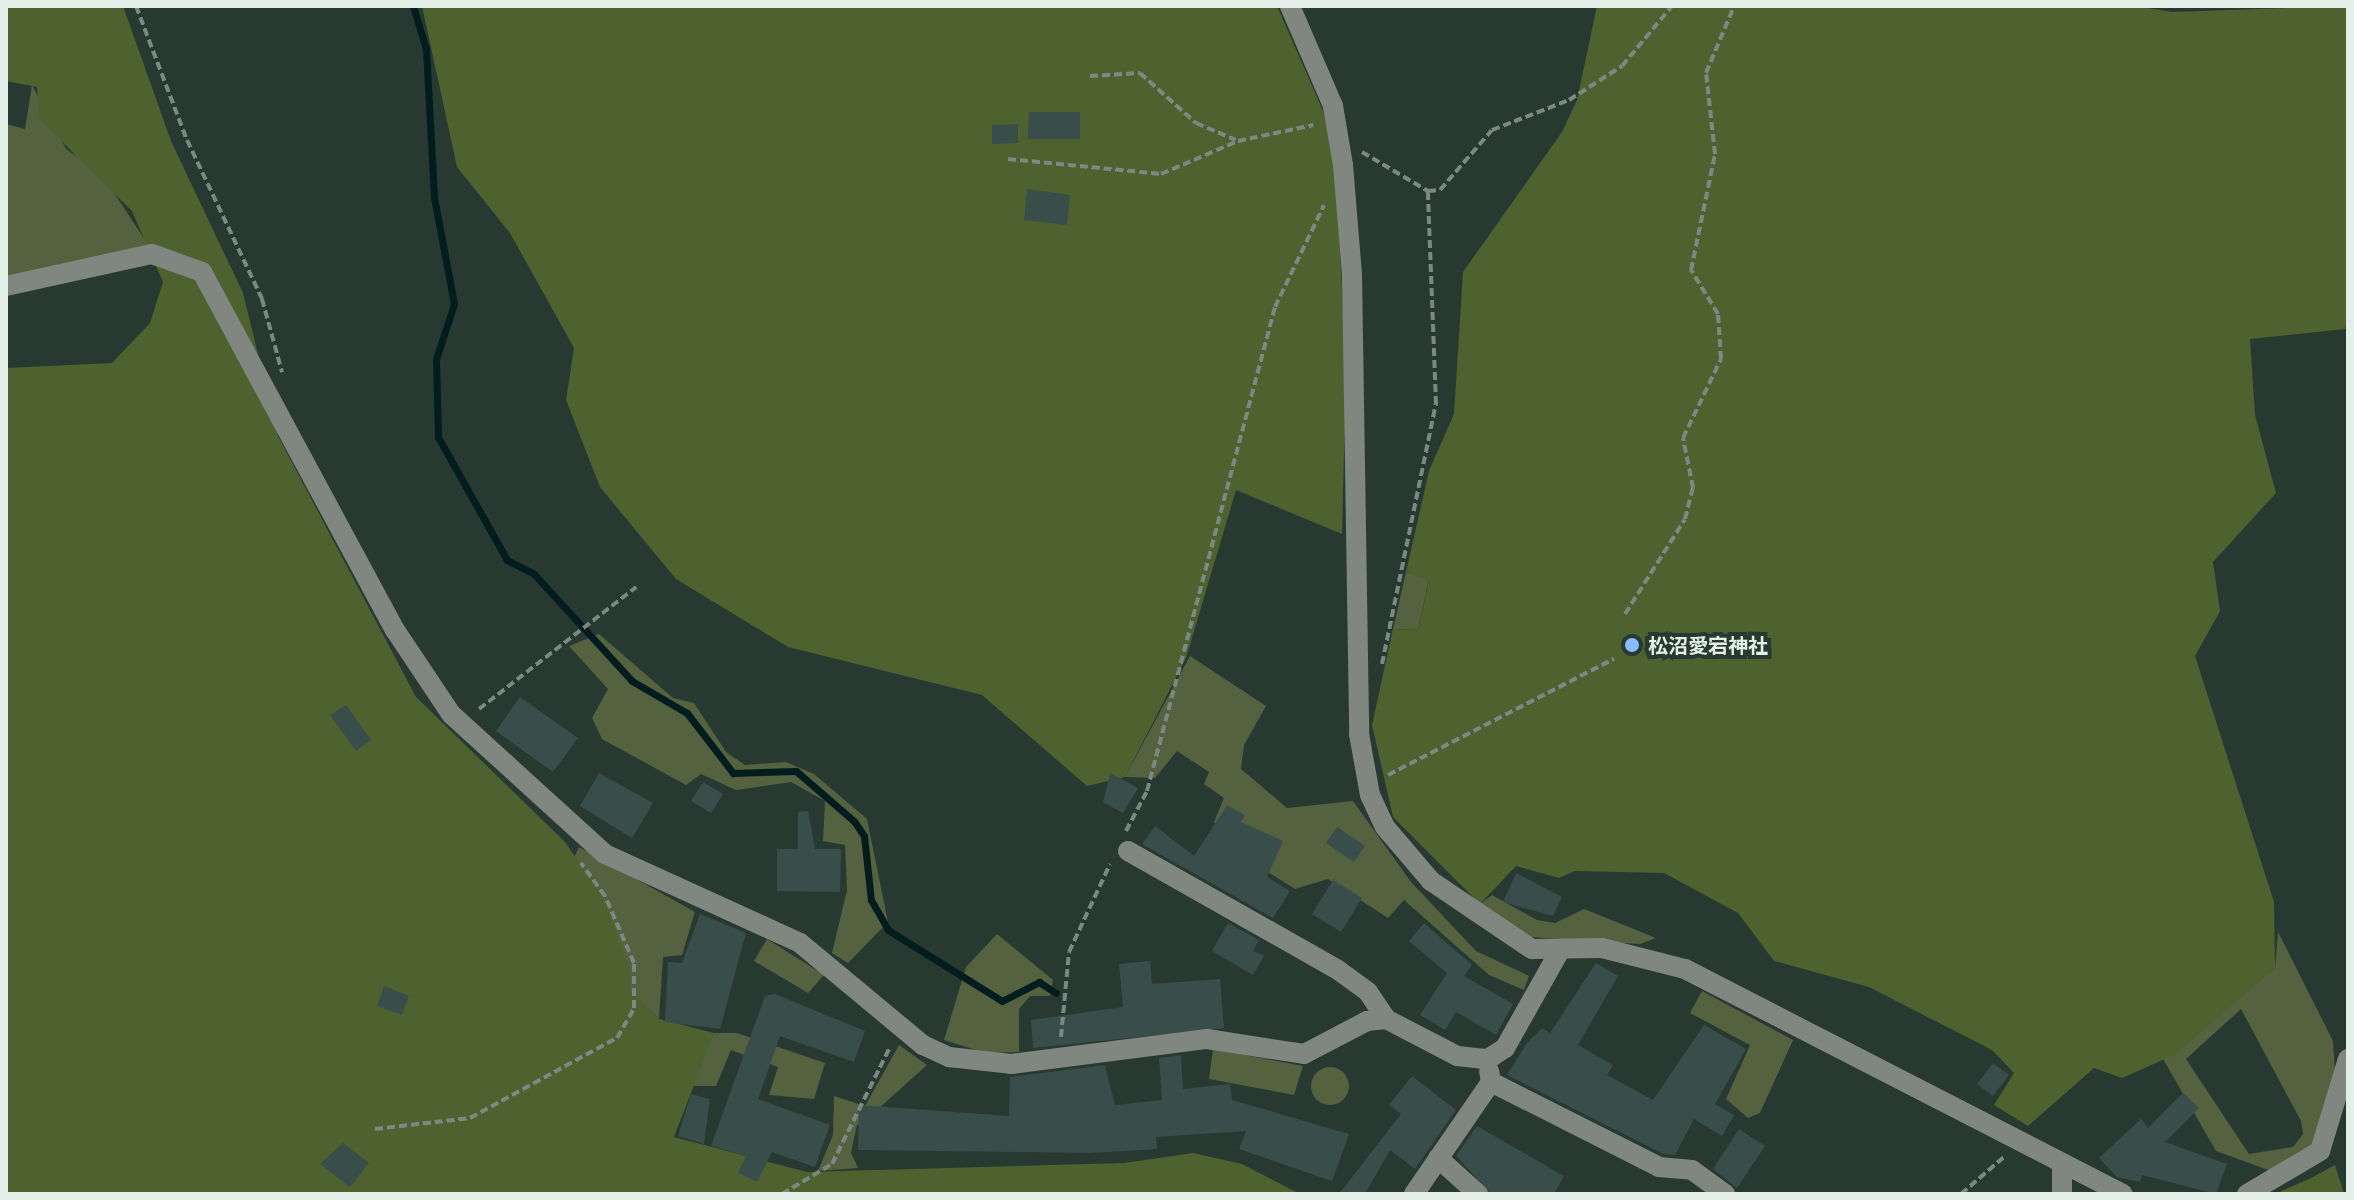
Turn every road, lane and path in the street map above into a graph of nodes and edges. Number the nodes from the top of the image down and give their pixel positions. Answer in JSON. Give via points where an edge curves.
{"nodes":[{"id":1,"x":136,"y":6,"type":"edge"},
{"id":2,"x":1290,"y":6,"type":"edge"},
{"id":3,"x":1672,"y":6,"type":"edge"},
{"id":4,"x":1734,"y":6,"type":"edge"},
{"id":5,"x":1090,"y":76,"type":"dead end"},
{"id":6,"x":1337,"y":129,"type":"junction"},
{"id":7,"x":1238,"y":141,"type":"junction"},
{"id":8,"x":1008,"y":159,"type":"dead end"},
{"id":9,"x":1343,"y":165,"type":"junction"},
{"id":10,"x":1428,"y":191,"type":"junction"},
{"id":11,"x":6,"y":286,"type":"edge"},
{"id":12,"x":285,"y":418,"type":"junction"},
{"id":13,"x":636,"y":587,"type":"dead end"},
{"id":14,"x":1625,"y":614,"type":"dead end"},
{"id":15,"x":1614,"y":659,"type":"dead end"},
{"id":16,"x":1380,"y":675,"type":"dead end"},
{"id":17,"x":462,"y":724,"type":"junction"},
{"id":18,"x":1367,"y":785,"type":"junction"},
{"id":19,"x":572,"y":831,"type":"junction"},
{"id":20,"x":1120,"y":851,"type":"junction"},
{"id":21,"x":1559,"y":952,"type":"junction"},
{"id":22,"x":1386,"y":1019,"type":"junction"},
{"id":23,"x":900,"y":1027,"type":"junction"},
{"id":24,"x":1061,"y":1056,"type":"junction"},
{"id":25,"x":1488,"y":1059,"type":"junction"},
{"id":26,"x":2348,"y":1059,"type":"edge"},
{"id":27,"x":1491,"y":1082,"type":"junction"},
{"id":28,"x":375,"y":1129,"type":"dead end"},
{"id":29,"x":2021,"y":1143,"type":"junction"},
{"id":30,"x":1438,"y":1158,"type":"junction"},
{"id":31,"x":2062,"y":1165,"type":"junction"},
{"id":32,"x":782,"y":1194,"type":"edge"},
{"id":33,"x":1414,"y":1194,"type":"edge"},
{"id":34,"x":1478,"y":1194,"type":"edge"},
{"id":35,"x":1725,"y":1194,"type":"edge"},
{"id":36,"x":1961,"y":1194,"type":"edge"},
{"id":37,"x":2062,"y":1194,"type":"edge"},
{"id":38,"x":2122,"y":1194,"type":"edge"},
{"id":39,"x":2247,"y":1194,"type":"edge"}],
"edges":[{"from":1,"to":12,"type":"path","via":[[175,113],[262,299],[280,360]]},
{"from":2,"to":6,"type":"street"},
{"from":3,"to":10,"type":"path","via":[[1622,66],[1569,100],[1492,130],[1448,183]]},
{"from":4,"to":14,"type":"path","via":[[1706,73],[1715,154],[1691,270],[1718,314],[1721,359],[1683,438],[1693,488],[1685,519]]},
{"from":5,"to":7,"type":"path","via":[[1140,73],[1196,123]]},
{"from":6,"to":7,"type":"path"},
{"from":6,"to":9,"type":"street"},
{"from":6,"to":10,"type":"path"},
{"from":7,"to":8,"type":"path","via":[[1151,175]]},
{"from":9,"to":18,"type":"street","via":[[1352,274],[1359,734]]},
{"from":9,"to":20,"type":"path","via":[[1275,307],[1147,791]]},
{"from":10,"to":16,"type":"path","via":[[1436,404]]},
{"from":11,"to":12,"type":"street","via":[[117,260],[173,257],[202,272],[220,296]]},
{"from":12,"to":17,"type":"street","via":[[395,630]]},
{"from":13,"to":17,"type":"path"},
{"from":15,"to":18,"type":"path"},
{"from":17,"to":19,"type":"street"},
{"from":18,"to":21,"type":"street","via":[[1385,827],[1431,881],[1488,926],[1532,949]]},
{"from":19,"to":23,"type":"street","via":[[650,878],[800,943]]},
{"from":19,"to":28,"type":"path","via":[[581,863],[605,896],[634,963],[634,1008],[617,1038],[470,1118]]},
{"from":20,"to":22,"type":"street","via":[[1338,970],[1368,992]]},
{"from":20,"to":24,"type":"path","via":[[1069,952]]},
{"from":21,"to":25,"type":"street","via":[[1505,1048]]},
{"from":21,"to":29,"type":"street","via":[[1602,948],[1685,969]]},
{"from":22,"to":24,"type":"street","via":[[1367,1021],[1304,1054],[1207,1039]]},
{"from":22,"to":25,"type":"street","via":[[1457,1056]]},
{"from":23,"to":24,"type":"street","via":[[923,1045],[982,1065]]},
{"from":23,"to":32,"type":"path","via":[[832,1164]]},
{"from":25,"to":27,"type":"street"},
{"from":26,"to":39,"type":"street","via":[[2320,1151]]},
{"from":27,"to":30,"type":"street"},
{"from":27,"to":35,"type":"street","via":[[1659,1167],[1692,1170]]},
{"from":29,"to":31,"type":"street"},
{"from":29,"to":36,"type":"path"},
{"from":30,"to":33,"type":"street"},
{"from":30,"to":34,"type":"street"},
{"from":31,"to":37,"type":"street"},
{"from":31,"to":38,"type":"street"}]}
